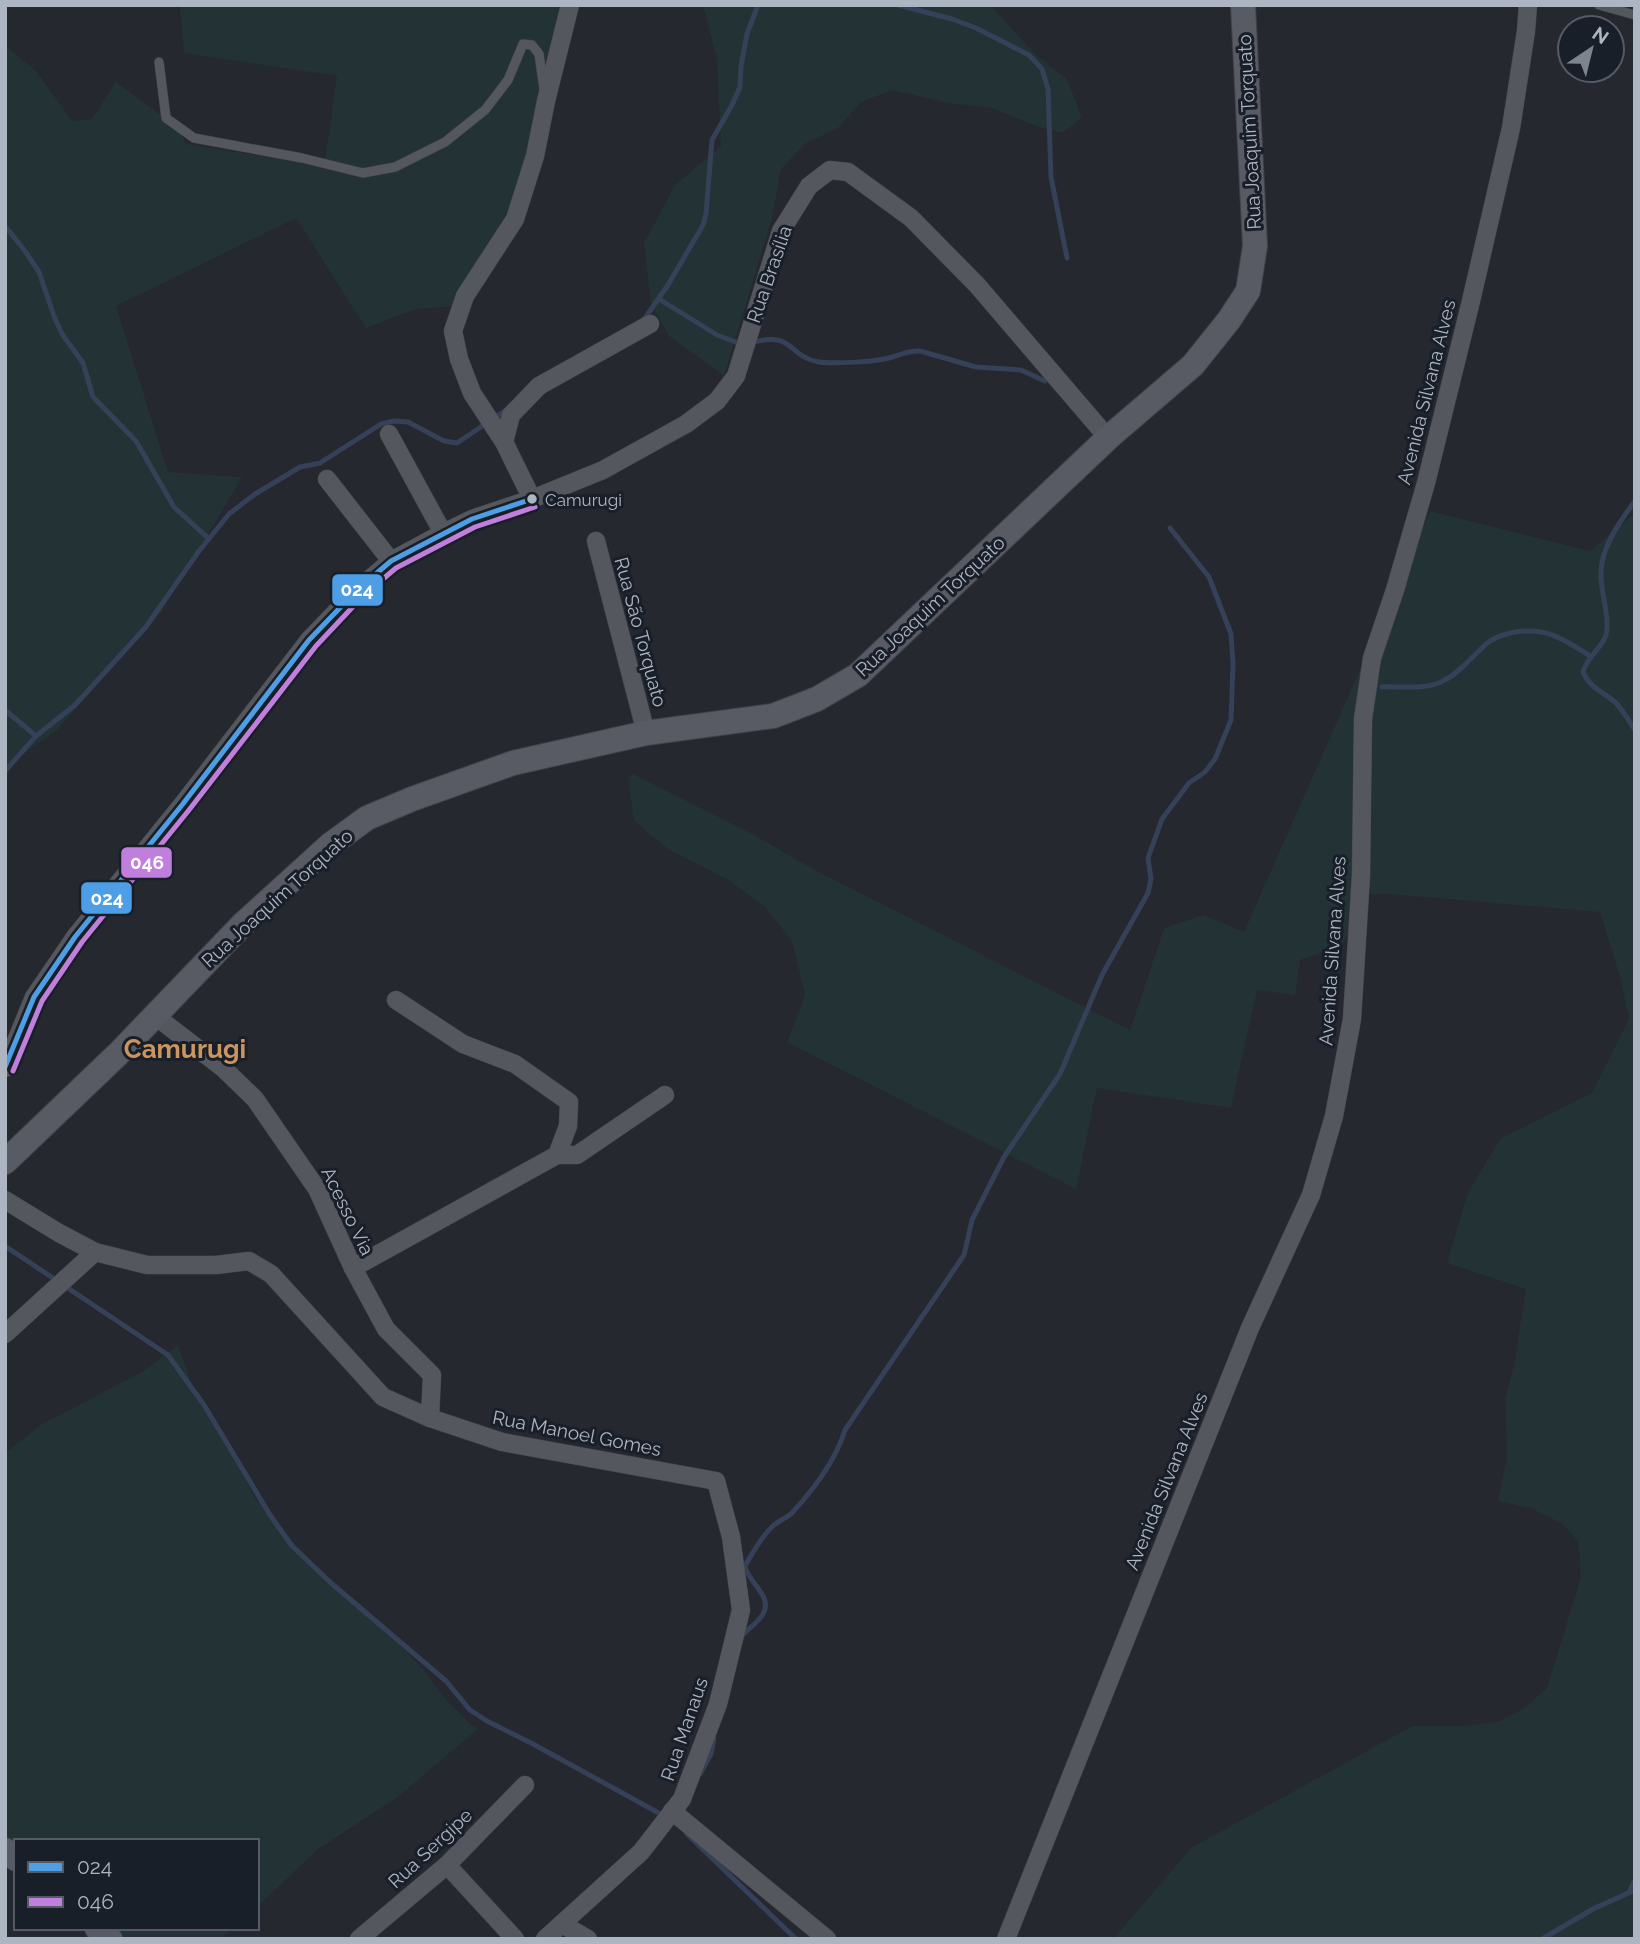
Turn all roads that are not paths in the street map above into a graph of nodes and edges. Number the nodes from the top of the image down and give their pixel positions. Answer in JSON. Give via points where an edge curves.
{"nodes":[{"id":1,"x":570,"y":5,"type":"edge"},
{"id":2,"x":1243,"y":5,"type":"edge"},
{"id":3,"x":1528,"y":5,"type":"edge"},
{"id":4,"x":1600,"y":5,"type":"edge"},
{"id":5,"x":1635,"y":15,"type":"edge"},
{"id":6,"x":159,"y":62,"type":"dead end"},
{"id":7,"x":546,"y":101,"type":"junction"},
{"id":8,"x":650,"y":324,"type":"dead end"},
{"id":9,"x":389,"y":433,"type":"dead end"},
{"id":10,"x":1108,"y":439,"type":"junction"},
{"id":11,"x":504,"y":442,"type":"junction"},
{"id":12,"x":327,"y":479,"type":"dead end"},
{"id":13,"x":532,"y":499,"type":"junction"},
{"id":14,"x":443,"y":533,"type":"junction"},
{"id":15,"x":596,"y":541,"type":"dead end"},
{"id":16,"x":391,"y":561,"type":"junction"},
{"id":17,"x":646,"y":733,"type":"junction"},
{"id":18,"x":396,"y":1000,"type":"dead end"},
{"id":19,"x":154,"y":1015,"type":"junction"},
{"id":20,"x":5,"y":1068,"type":"edge"},
{"id":21,"x":665,"y":1095,"type":"dead end"},
{"id":22,"x":5,"y":1149,"type":"edge"},
{"id":23,"x":556,"y":1155,"type":"junction"},
{"id":24,"x":5,"y":1162,"type":"edge"},
{"id":25,"x":5,"y":1200,"type":"edge"},
{"id":26,"x":95,"y":1252,"type":"junction"},
{"id":27,"x":353,"y":1268,"type":"junction"},
{"id":28,"x":5,"y":1334,"type":"edge"},
{"id":29,"x":430,"y":1418,"type":"junction"},
{"id":30,"x":716,"y":1481,"type":"joint"},
{"id":31,"x":525,"y":1785,"type":"dead end"},
{"id":32,"x":673,"y":1811,"type":"junction"},
{"id":33,"x":447,"y":1866,"type":"junction"},
{"id":34,"x":562,"y":1924,"type":"junction"},
{"id":35,"x":359,"y":1939,"type":"edge"},
{"id":36,"x":515,"y":1939,"type":"edge"},
{"id":37,"x":545,"y":1939,"type":"edge"},
{"id":38,"x":589,"y":1939,"type":"edge"},
{"id":39,"x":827,"y":1939,"type":"edge"},
{"id":40,"x":1006,"y":1939,"type":"edge"}],
"edges":[{"from":1,"to":7,"type":"street"},
{"from":2,"to":10,"type":"street","name":"Rua Joaquim Torquato","via":[[1255,246],[1248,291],[1193,365]]},
{"from":3,"to":40,"type":"street","name":"Avenida Silvana Alves","via":[[1511,128],[1471,301],[1426,484],[1372,658],[1363,719],[1361,876],[1352,1019],[1334,1116],[1311,1195],[1250,1328]]},
{"from":4,"to":5,"type":"lane"},
{"from":6,"to":7,"type":"lane","via":[[166,118],[194,138],[363,173],[394,167],[445,142],[485,110],[508,80],[523,44],[532,44],[538,54]]},
{"from":7,"to":11,"type":"street","via":[[515,219],[465,296],[453,331],[472,393]]},
{"from":8,"to":11,"type":"street","via":[[539,386],[511,415]]},
{"from":9,"to":14,"type":"street"},
{"from":10,"to":13,"type":"street","name":"Rua Brasília","via":[[977,285],[911,218],[848,172],[830,170],[809,186],[781,231],[736,376],[716,401],[685,425],[603,470]]},
{"from":10,"to":17,"type":"street","name":"Rua Joaquim Torquato","via":[[858,675],[817,699],[773,716]]},
{"from":11,"to":13,"type":"street"},
{"from":12,"to":16,"type":"street"},
{"from":13,"to":14,"type":"street","name":"Rua Brasília"},
{"from":14,"to":16,"type":"street","name":"Rua Brasília"},
{"from":15,"to":17,"type":"street","name":"Rua São Torquato"},
{"from":16,"to":20,"type":"street","name":"Rua Brasília","via":[[309,640],[75,937],[34,997]]},
{"from":17,"to":19,"type":"street","name":"Rua Joaquim Torquato","via":[[513,763],[367,818],[330,845],[243,924]]},
{"from":18,"to":23,"type":"street","via":[[463,1044],[515,1064],[569,1102],[568,1126]]},
{"from":19,"to":24,"type":"street","name":"Rua Joaquim Torquato"},
{"from":19,"to":27,"type":"street","name":"Acesso Via","via":[[255,1099],[317,1189]]},
{"from":21,"to":23,"type":"street","via":[[577,1155]]},
{"from":22,"to":24,"type":"street"},
{"from":23,"to":27,"type":"street"},
{"from":25,"to":26,"type":"street","name":"Rua Manoel Gomes"},
{"from":26,"to":28,"type":"street"},
{"from":26,"to":29,"type":"street","name":"Rua Manoel Gomes","via":[[148,1265],[248,1262],[271,1274],[383,1397]]},
{"from":27,"to":29,"type":"street","name":"Acesso Via","via":[[386,1329],[432,1375]]},
{"from":29,"to":30,"type":"street","name":"Rua Manoel Gomes","via":[[502,1443]]},
{"from":30,"to":32,"type":"street","name":"Rua Manaus","via":[[731,1537],[741,1610],[718,1704],[682,1799]]},
{"from":31,"to":33,"type":"street","name":"Rua Sergipe"},
{"from":32,"to":34,"type":"street","name":"Rua Manaus","via":[[641,1852]]},
{"from":32,"to":39,"type":"street"},
{"from":33,"to":35,"type":"street","name":"Rua Sergipe"},
{"from":33,"to":36,"type":"street"},
{"from":34,"to":37,"type":"street","name":"Rua Manaus"},
{"from":34,"to":38,"type":"street"}]}
